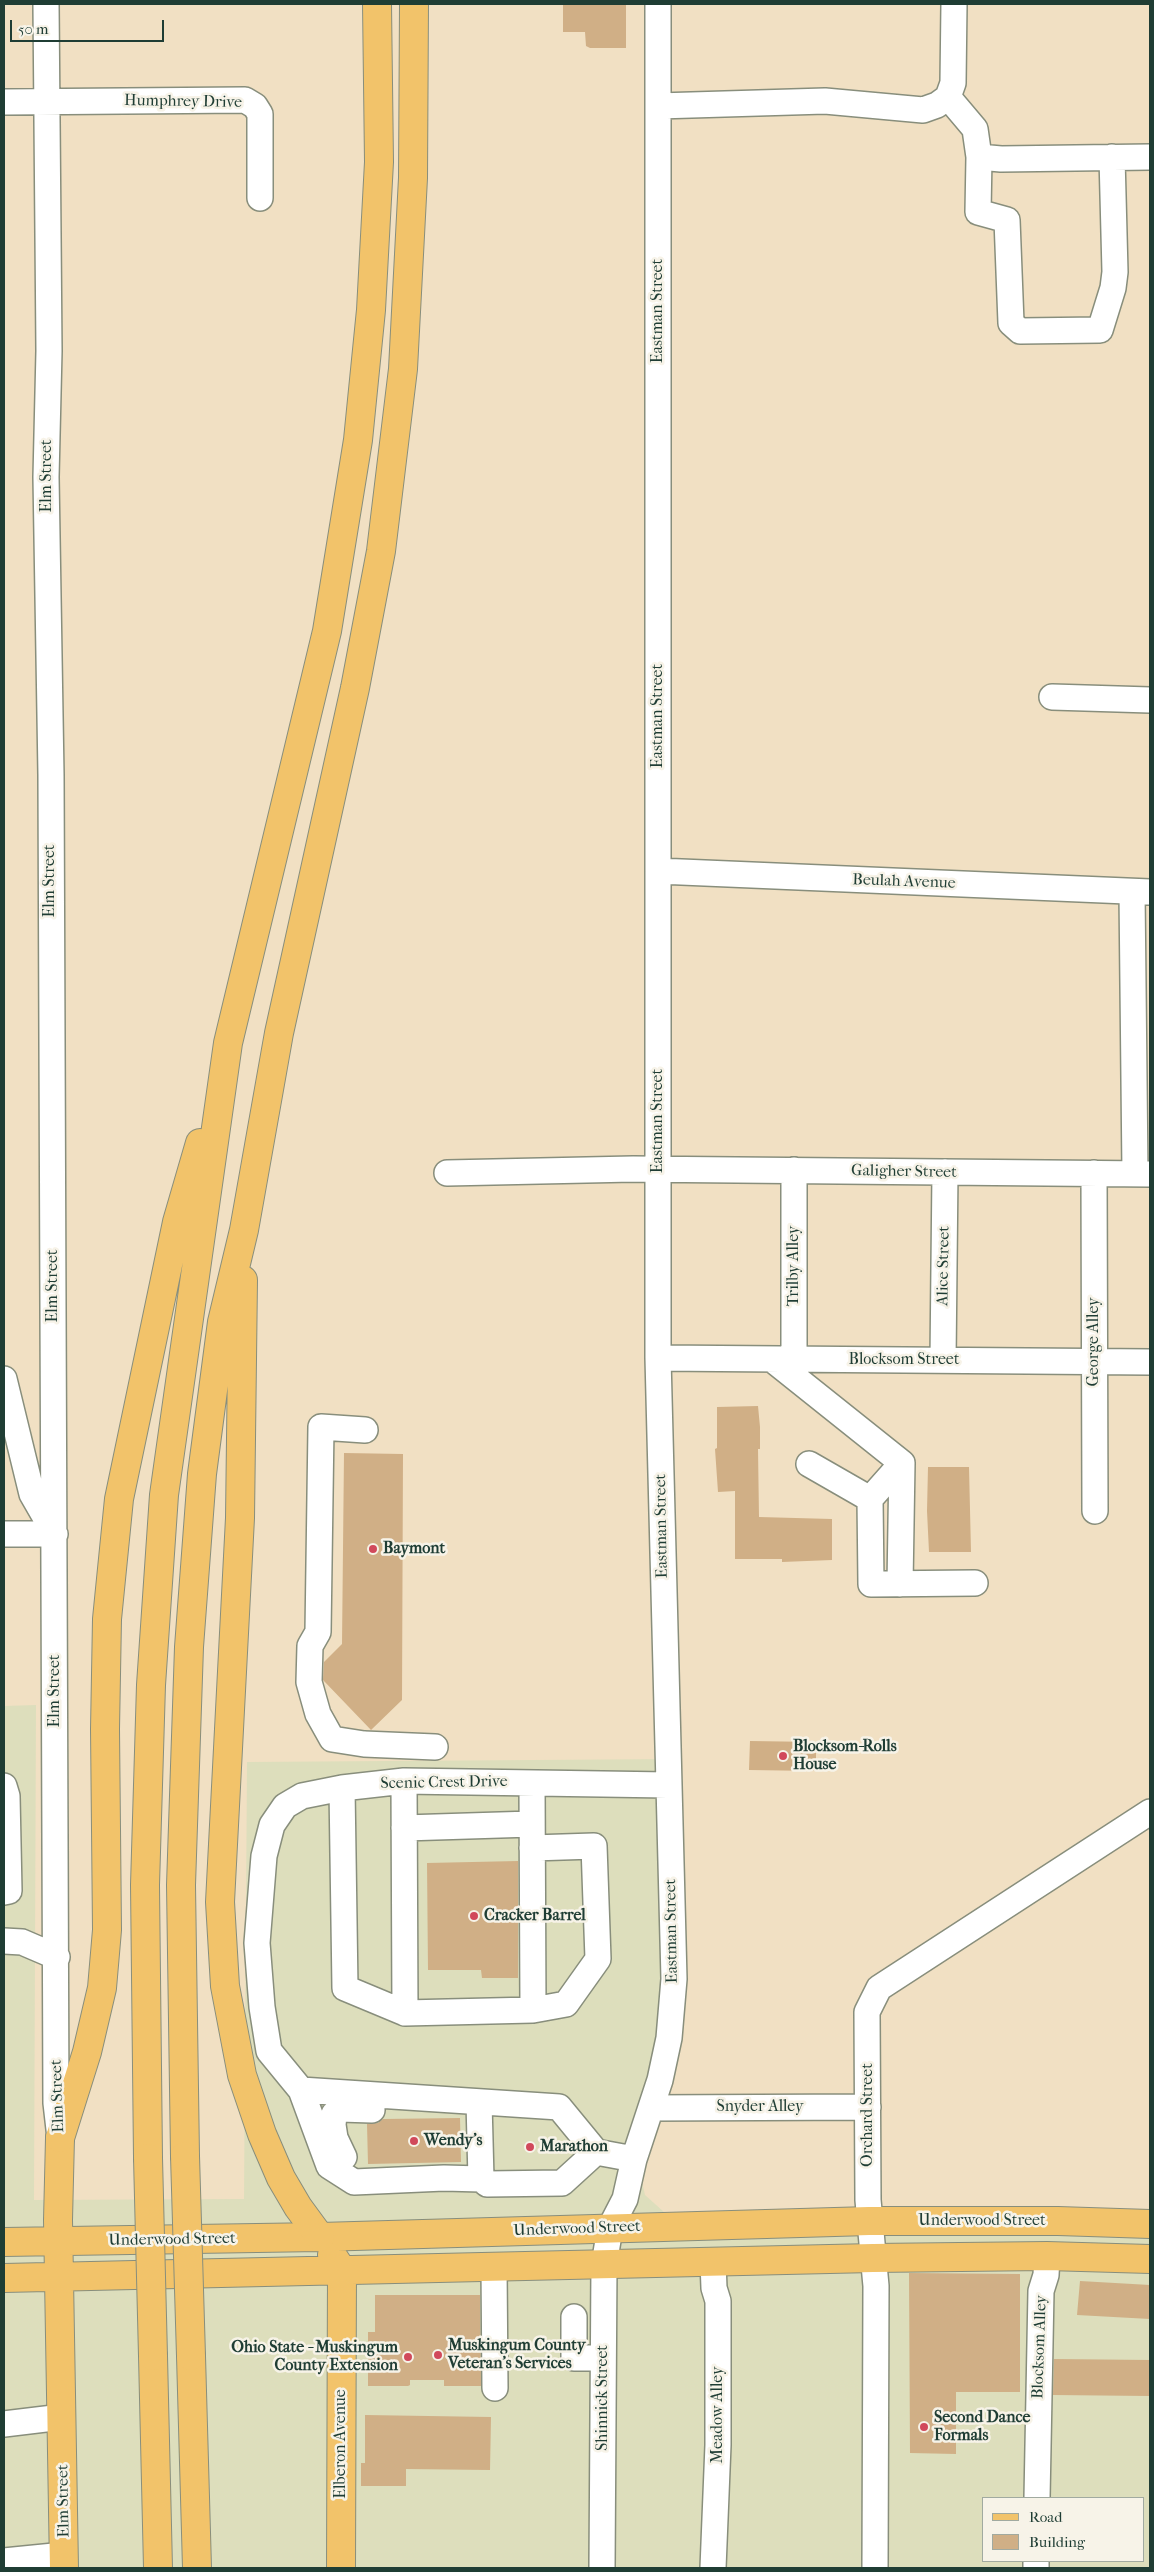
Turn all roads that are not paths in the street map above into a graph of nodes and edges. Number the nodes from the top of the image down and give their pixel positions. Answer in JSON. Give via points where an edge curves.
{"nodes":[{"id":1,"x":46,"y":4,"type":"edge"},
{"id":2,"x":377,"y":4,"type":"edge"},
{"id":3,"x":414,"y":4,"type":"edge"},
{"id":4,"x":658,"y":4,"type":"edge"},
{"id":5,"x":954,"y":4,"type":"edge"},
{"id":6,"x":948,"y":97,"type":"junction"},
{"id":7,"x":46,"y":101,"type":"junction"},
{"id":8,"x":4,"y":102,"type":"edge"},
{"id":9,"x":658,"y":106,"type":"junction"},
{"id":10,"x":979,"y":157,"type":"junction"},
{"id":11,"x":1112,"y":157,"type":"junction"},
{"id":12,"x":1150,"y":157,"type":"edge"},
{"id":13,"x":260,"y":198,"type":"dead end"},
{"id":14,"x":1052,"y":697,"type":"dead end"},
{"id":15,"x":1150,"y":700,"type":"edge"},
{"id":16,"x":658,"y":871,"type":"junction"},
{"id":17,"x":1141,"y":892,"type":"edge"},
{"id":18,"x":228,"y":1043,"type":"junction"},
{"id":19,"x":658,"y":1170,"type":"junction"},
{"id":20,"x":794,"y":1170,"type":"junction"},
{"id":21,"x":945,"y":1172,"type":"junction"},
{"id":22,"x":446,"y":1173,"type":"dead end"},
{"id":23,"x":1094,"y":1173,"type":"junction"},
{"id":24,"x":1143,"y":1173,"type":"edge"},
{"id":25,"x":244,"y":1230,"type":"junction"},
{"id":26,"x":658,"y":1358,"type":"junction"},
{"id":27,"x":783,"y":1360,"type":"junction"},
{"id":28,"x":943,"y":1360,"type":"junction"},
{"id":29,"x":1094,"y":1362,"type":"junction"},
{"id":30,"x":1150,"y":1362,"type":"edge"},
{"id":31,"x":4,"y":1379,"type":"edge"},
{"id":32,"x":365,"y":1430,"type":"dead end"},
{"id":33,"x":902,"y":1463,"type":"junction"},
{"id":34,"x":810,"y":1464,"type":"dead end"},
{"id":35,"x":870,"y":1499,"type":"junction"},
{"id":36,"x":1095,"y":1511,"type":"dead end"},
{"id":37,"x":4,"y":1534,"type":"edge"},
{"id":38,"x":55,"y":1534,"type":"junction"},
{"id":39,"x":975,"y":1583,"type":"dead end"},
{"id":40,"x":900,"y":1584,"type":"junction"},
{"id":41,"x":435,"y":1747,"type":"dead end"},
{"id":42,"x":404,"y":1780,"type":"junction"},
{"id":43,"x":532,"y":1783,"type":"junction"},
{"id":44,"x":4,"y":1786,"type":"edge"},
{"id":45,"x":668,"y":1786,"type":"junction"},
{"id":46,"x":342,"y":1788,"type":"junction"},
{"id":47,"x":1150,"y":1812,"type":"edge"},
{"id":48,"x":404,"y":1828,"type":"junction"},
{"id":49,"x":532,"y":1836,"type":"junction"},
{"id":50,"x":4,"y":1892,"type":"edge"},
{"id":51,"x":4,"y":1941,"type":"edge"},
{"id":52,"x":57,"y":1957,"type":"junction"},
{"id":53,"x":533,"y":2010,"type":"junction"},
{"id":54,"x":405,"y":2013,"type":"junction"},
{"id":55,"x":301,"y":2090,"type":"junction"},
{"id":56,"x":868,"y":2106,"type":"junction"},
{"id":57,"x":479,"y":2107,"type":"junction"},
{"id":58,"x":651,"y":2108,"type":"junction"},
{"id":59,"x":60,"y":2138,"type":"junction"},
{"id":60,"x":596,"y":2152,"type":"junction"},
{"id":61,"x":634,"y":2160,"type":"junction"},
{"id":62,"x":444,"y":2178,"type":"junction"},
{"id":63,"x":481,"y":2179,"type":"junction"},
{"id":64,"x":869,"y":2220,"type":"junction"},
{"id":65,"x":1150,"y":2224,"type":"edge"},
{"id":66,"x":610,"y":2228,"type":"junction"},
{"id":67,"x":320,"y":2237,"type":"junction"},
{"id":68,"x":4,"y":2242,"type":"edge"},
{"id":69,"x":58,"y":2242,"type":"junction"},
{"id":70,"x":1047,"y":2256,"type":"junction"},
{"id":71,"x":873,"y":2258,"type":"junction"},
{"id":72,"x":1150,"y":2259,"type":"edge"},
{"id":73,"x":713,"y":2262,"type":"junction"},
{"id":74,"x":604,"y":2265,"type":"junction"},
{"id":75,"x":494,"y":2267,"type":"junction"},
{"id":76,"x":342,"y":2270,"type":"junction"},
{"id":77,"x":4,"y":2278,"type":"edge"},
{"id":78,"x":60,"y":2278,"type":"junction"},
{"id":79,"x":574,"y":2317,"type":"dead end"},
{"id":80,"x":603,"y":2358,"type":"junction"},
{"id":81,"x":495,"y":2388,"type":"dead end"},
{"id":82,"x":62,"y":2417,"type":"junction"},
{"id":83,"x":4,"y":2424,"type":"edge"},
{"id":84,"x":1037,"y":2497,"type":"edge"},
{"id":85,"x":4,"y":2561,"type":"edge"},
{"id":86,"x":64,"y":2562,"type":"edge"},
{"id":87,"x":158,"y":2568,"type":"edge"},
{"id":88,"x":197,"y":2568,"type":"edge"},
{"id":89,"x":340,"y":2568,"type":"edge"},
{"id":90,"x":602,"y":2568,"type":"edge"},
{"id":91,"x":713,"y":2568,"type":"edge"},
{"id":92,"x":875,"y":2568,"type":"edge"}],
"edges":[{"from":1,"to":7,"type":"street","name":"Elm Street"},
{"from":2,"to":18,"type":"main road","via":[[379,162],[371,310],[358,440],[327,631]]},
{"from":3,"to":25,"type":"main road","via":[[413,178],[403,369],[381,551],[355,688],[279,1033]]},
{"from":4,"to":9,"type":"street","name":"Eastman Street"},
{"from":5,"to":6,"type":"street","via":[[953,84]]},
{"from":6,"to":9,"type":"street","via":[[937,106],[923,110],[825,101]]},
{"from":6,"to":10,"type":"street","via":[[975,129]]},
{"from":7,"to":8,"type":"street","name":"Humphrey Drive"},
{"from":7,"to":13,"type":"street","name":"Humphrey Drive","via":[[245,100],[260,114]]},
{"from":7,"to":38,"type":"street","name":"Elm Street"},
{"from":9,"to":16,"type":"street","name":"Eastman Street"},
{"from":10,"to":11,"type":"street"},
{"from":10,"to":11,"type":"street","via":[[978,212],[1007,220],[1011,323],[1020,331],[1100,330],[1115,272]]},
{"from":11,"to":12,"type":"street"},
{"from":14,"to":15,"type":"street"},
{"from":16,"to":17,"type":"street","name":"Beulah Avenue"},
{"from":16,"to":19,"type":"street","name":"Eastman Street"},
{"from":17,"to":24,"type":"street"},
{"from":18,"to":59,"type":"main road","via":[[177,1222],[119,1499],[107,1619],[107,1930],[102,1988],[87,2052]]},
{"from":18,"to":87,"type":"main road","bridge":true,"via":[[164,1505],[151,1685],[145,1885]]},
{"from":19,"to":20,"type":"street","name":"Galigher Street"},
{"from":19,"to":22,"type":"street","name":"Galigher Street"},
{"from":19,"to":26,"type":"street","name":"Eastman Street"},
{"from":20,"to":21,"type":"street","name":"Galigher Street"},
{"from":20,"to":27,"type":"street","name":"Trilby Alley"},
{"from":21,"to":23,"type":"street","name":"Galigher Street"},
{"from":21,"to":28,"type":"street","name":"Alice Street"},
{"from":23,"to":24,"type":"street","name":"Galigher Street"},
{"from":23,"to":29,"type":"street","name":"George Alley"},
{"from":25,"to":67,"type":"main road","via":[[240,1518],[220,1902],[224,1986],[242,2075],[262,2134],[281,2178]]},
{"from":25,"to":88,"type":"main road","bridge":true,"via":[[220,1332],[202,1474],[189,1647],[181,1885]]},
{"from":26,"to":27,"type":"street","name":"Blocksom Street"},
{"from":26,"to":45,"type":"street","name":"Eastman Street"},
{"from":27,"to":28,"type":"street","name":"Blocksom Street"},
{"from":27,"to":33,"type":"street"},
{"from":28,"to":29,"type":"street","name":"Blocksom Street"},
{"from":29,"to":30,"type":"street","name":"Blocksom Street"},
{"from":29,"to":36,"type":"street","name":"George Alley"},
{"from":31,"to":38,"type":"street","via":[[32,1494]]},
{"from":32,"to":41,"type":"street","via":[[320,1427],[318,1632],[310,1646],[309,1682],[318,1714],[332,1739],[364,1744]]},
{"from":33,"to":35,"type":"street"},
{"from":33,"to":40,"type":"street"},
{"from":34,"to":35,"type":"street"},
{"from":35,"to":40,"type":"street","via":[[871,1584]]},
{"from":37,"to":38,"type":"street"},
{"from":38,"to":52,"type":"street","name":"Elm Street"},
{"from":39,"to":40,"type":"street"},
{"from":42,"to":43,"type":"street","name":"Scenic Crest Drive"},
{"from":42,"to":46,"type":"street","name":"Scenic Crest Drive"},
{"from":42,"to":48,"type":"street"},
{"from":43,"to":45,"type":"street","name":"Scenic Crest Drive"},
{"from":43,"to":49,"type":"street"},
{"from":44,"to":50,"type":"street","via":[[7,1796],[9,1890]]},
{"from":45,"to":58,"type":"street","name":"Eastman Street","via":[[674,1979],[669,2038]]},
{"from":46,"to":54,"type":"street","via":[[346,1988]]},
{"from":46,"to":55,"type":"street","name":"Scenic Crest Drive","via":[[302,1796],[285,1806],[272,1825],[264,1856],[257,1943],[262,2007],[270,2051]]},
{"from":47,"to":56,"type":"street","name":"Orchard Street","via":[[879,1988],[867,2012]]},
{"from":48,"to":49,"type":"street"},
{"from":48,"to":54,"type":"street"},
{"from":49,"to":53,"type":"street"},
{"from":49,"to":53,"type":"street","via":[[594,1846],[598,1959],[566,2004]]},
{"from":51,"to":52,"type":"street","via":[[22,1942]]},
{"from":52,"to":59,"type":"street","name":"Elm Street","via":[[56,2103]]},
{"from":53,"to":54,"type":"street"},
{"from":55,"to":57,"type":"street"},
{"from":55,"to":62,"type":"street","name":"Scenic Crest Drive","via":[[329,2166],[354,2182]]},
{"from":56,"to":58,"type":"street","name":"Snyder Alley"},
{"from":56,"to":64,"type":"street","name":"Orchard Street"},
{"from":57,"to":60,"type":"street","via":[[559,2107]]},
{"from":57,"to":62,"type":"street","via":[[340,2109],[334,2114],[336,2138],[345,2161],[350,2165],[358,2169],[412,2167]]},
{"from":57,"to":63,"type":"street"},
{"from":58,"to":61,"type":"street","name":"Eastman Street"},
{"from":59,"to":69,"type":"main road","name":"Elm Street"},
{"from":60,"to":61,"type":"street"},
{"from":60,"to":63,"type":"street","via":[[562,2183],[487,2184]]},
{"from":61,"to":66,"type":"street","name":"Eastman Street","via":[[625,2199]]},
{"from":62,"to":63,"type":"street"},
{"from":64,"to":65,"type":"main road","name":"Underwood Street"},
{"from":64,"to":66,"type":"main road","name":"Underwood Street"},
{"from":64,"to":71,"type":"street","name":"Orchard Street"},
{"from":66,"to":67,"type":"main road","name":"Underwood Street"},
{"from":66,"to":74,"type":"street","name":"Shinnick Street"},
{"from":67,"to":69,"type":"main road","name":"Underwood Street"},
{"from":67,"to":76,"type":"main road"},
{"from":68,"to":69,"type":"main road","name":"Underwood Street"},
{"from":69,"to":78,"type":"main road","name":"Elm Street"},
{"from":70,"to":71,"type":"main road"},
{"from":70,"to":72,"type":"main road"},
{"from":70,"to":84,"type":"street","name":"Blocksom Alley","via":[[1041,2290]]},
{"from":71,"to":73,"type":"main road"},
{"from":71,"to":92,"type":"street","name":"Orchard Street","via":[[876,2286]]},
{"from":73,"to":74,"type":"main road"},
{"from":73,"to":91,"type":"street","name":"Meadow Alley","via":[[718,2301],[718,2453]]},
{"from":74,"to":75,"type":"main road"},
{"from":74,"to":80,"type":"street","name":"Shinnick Street"},
{"from":75,"to":76,"type":"main road"},
{"from":75,"to":81,"type":"street"},
{"from":76,"to":78,"type":"main road"},
{"from":76,"to":89,"type":"main road","name":"Elberon Avenue"},
{"from":77,"to":78,"type":"main road"},
{"from":78,"to":82,"type":"main road","name":"Elm Street"},
{"from":79,"to":80,"type":"street","via":[[574,2358]]},
{"from":80,"to":90,"type":"street","name":"Shinnick Street"},
{"from":82,"to":83,"type":"street"},
{"from":82,"to":86,"type":"main road","name":"Elm Street"},
{"from":85,"to":86,"type":"street"}]}
